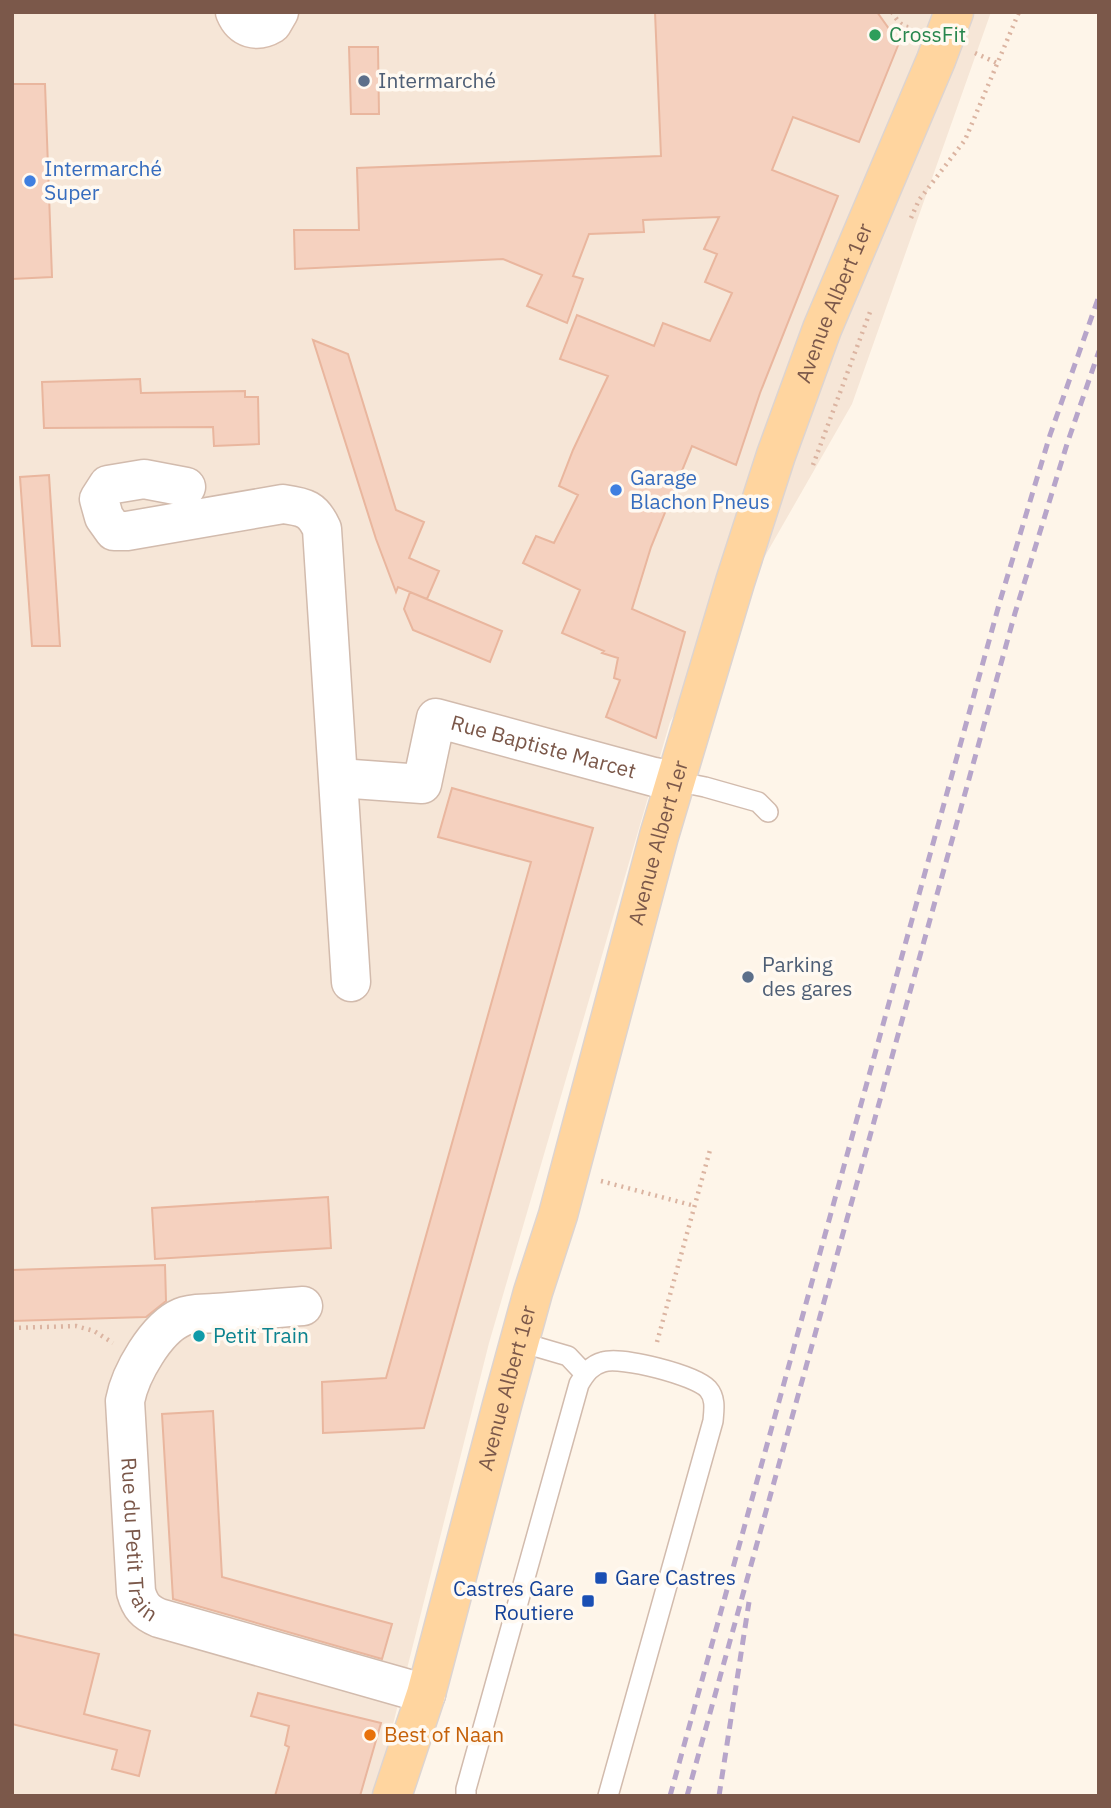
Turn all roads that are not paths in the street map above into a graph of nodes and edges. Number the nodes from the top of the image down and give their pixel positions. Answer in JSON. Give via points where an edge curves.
{"nodes":[{"id":1,"x":235,"y":12,"type":"edge"},
{"id":2,"x":279,"y":12,"type":"edge"},
{"id":3,"x":954,"y":12,"type":"edge"},
{"id":4,"x":186,"y":487,"type":"dead end"},
{"id":5,"x":339,"y":778,"type":"junction"},
{"id":6,"x":675,"y":781,"type":"junction"},
{"id":7,"x":768,"y":812,"type":"dead end"},
{"id":8,"x":351,"y":982,"type":"dead end"},
{"id":9,"x":303,"y":1306,"type":"dead end"},
{"id":10,"x":520,"y":1342,"type":"junction"},
{"id":11,"x":585,"y":1374,"type":"junction"},
{"id":12,"x":426,"y":1694,"type":"junction"},
{"id":13,"x":392,"y":1796,"type":"edge"},
{"id":14,"x":414,"y":1796,"type":"edge"},
{"id":15,"x":466,"y":1796,"type":"edge"},
{"id":16,"x":608,"y":1796,"type":"edge"}],
"edges":[{"from":1,"to":2,"type":"street","via":[[244,25],[258,29],[272,24]]},
{"from":3,"to":6,"type":"main road","name":"Avenue Albert 1er","via":[[822,329],[776,455]]},
{"from":4,"to":5,"type":"street","via":[[144,479],[108,485],[99,499],[114,531],[284,504],[302,507],[316,516],[322,529]]},
{"from":5,"to":6,"type":"street","name":"Rue Baptiste Marcet","via":[[422,784],[436,718]]},
{"from":5,"to":8,"type":"street"},
{"from":6,"to":7,"type":"lane","via":[[758,802]]},
{"from":6,"to":10,"type":"main road","name":"Avenue Albert 1er"},
{"from":9,"to":12,"type":"street","name":"Rue du Petit Train","via":[[184,1316],[164,1331],[140,1361],[125,1401],[139,1604],[159,1618]]},
{"from":10,"to":11,"type":"lane","via":[[568,1356]]},
{"from":10,"to":12,"type":"main road","name":"Avenue Albert 1er"},
{"from":11,"to":15,"type":"lane"},
{"from":11,"to":16,"type":"lane","via":[[603,1362],[625,1360],[696,1381],[707,1388],[715,1406]]},
{"from":12,"to":13,"type":"main road","name":"Avenue Albert 1er"},
{"from":12,"to":14,"type":"main road","name":"Avenue Albert 1er"}]}
